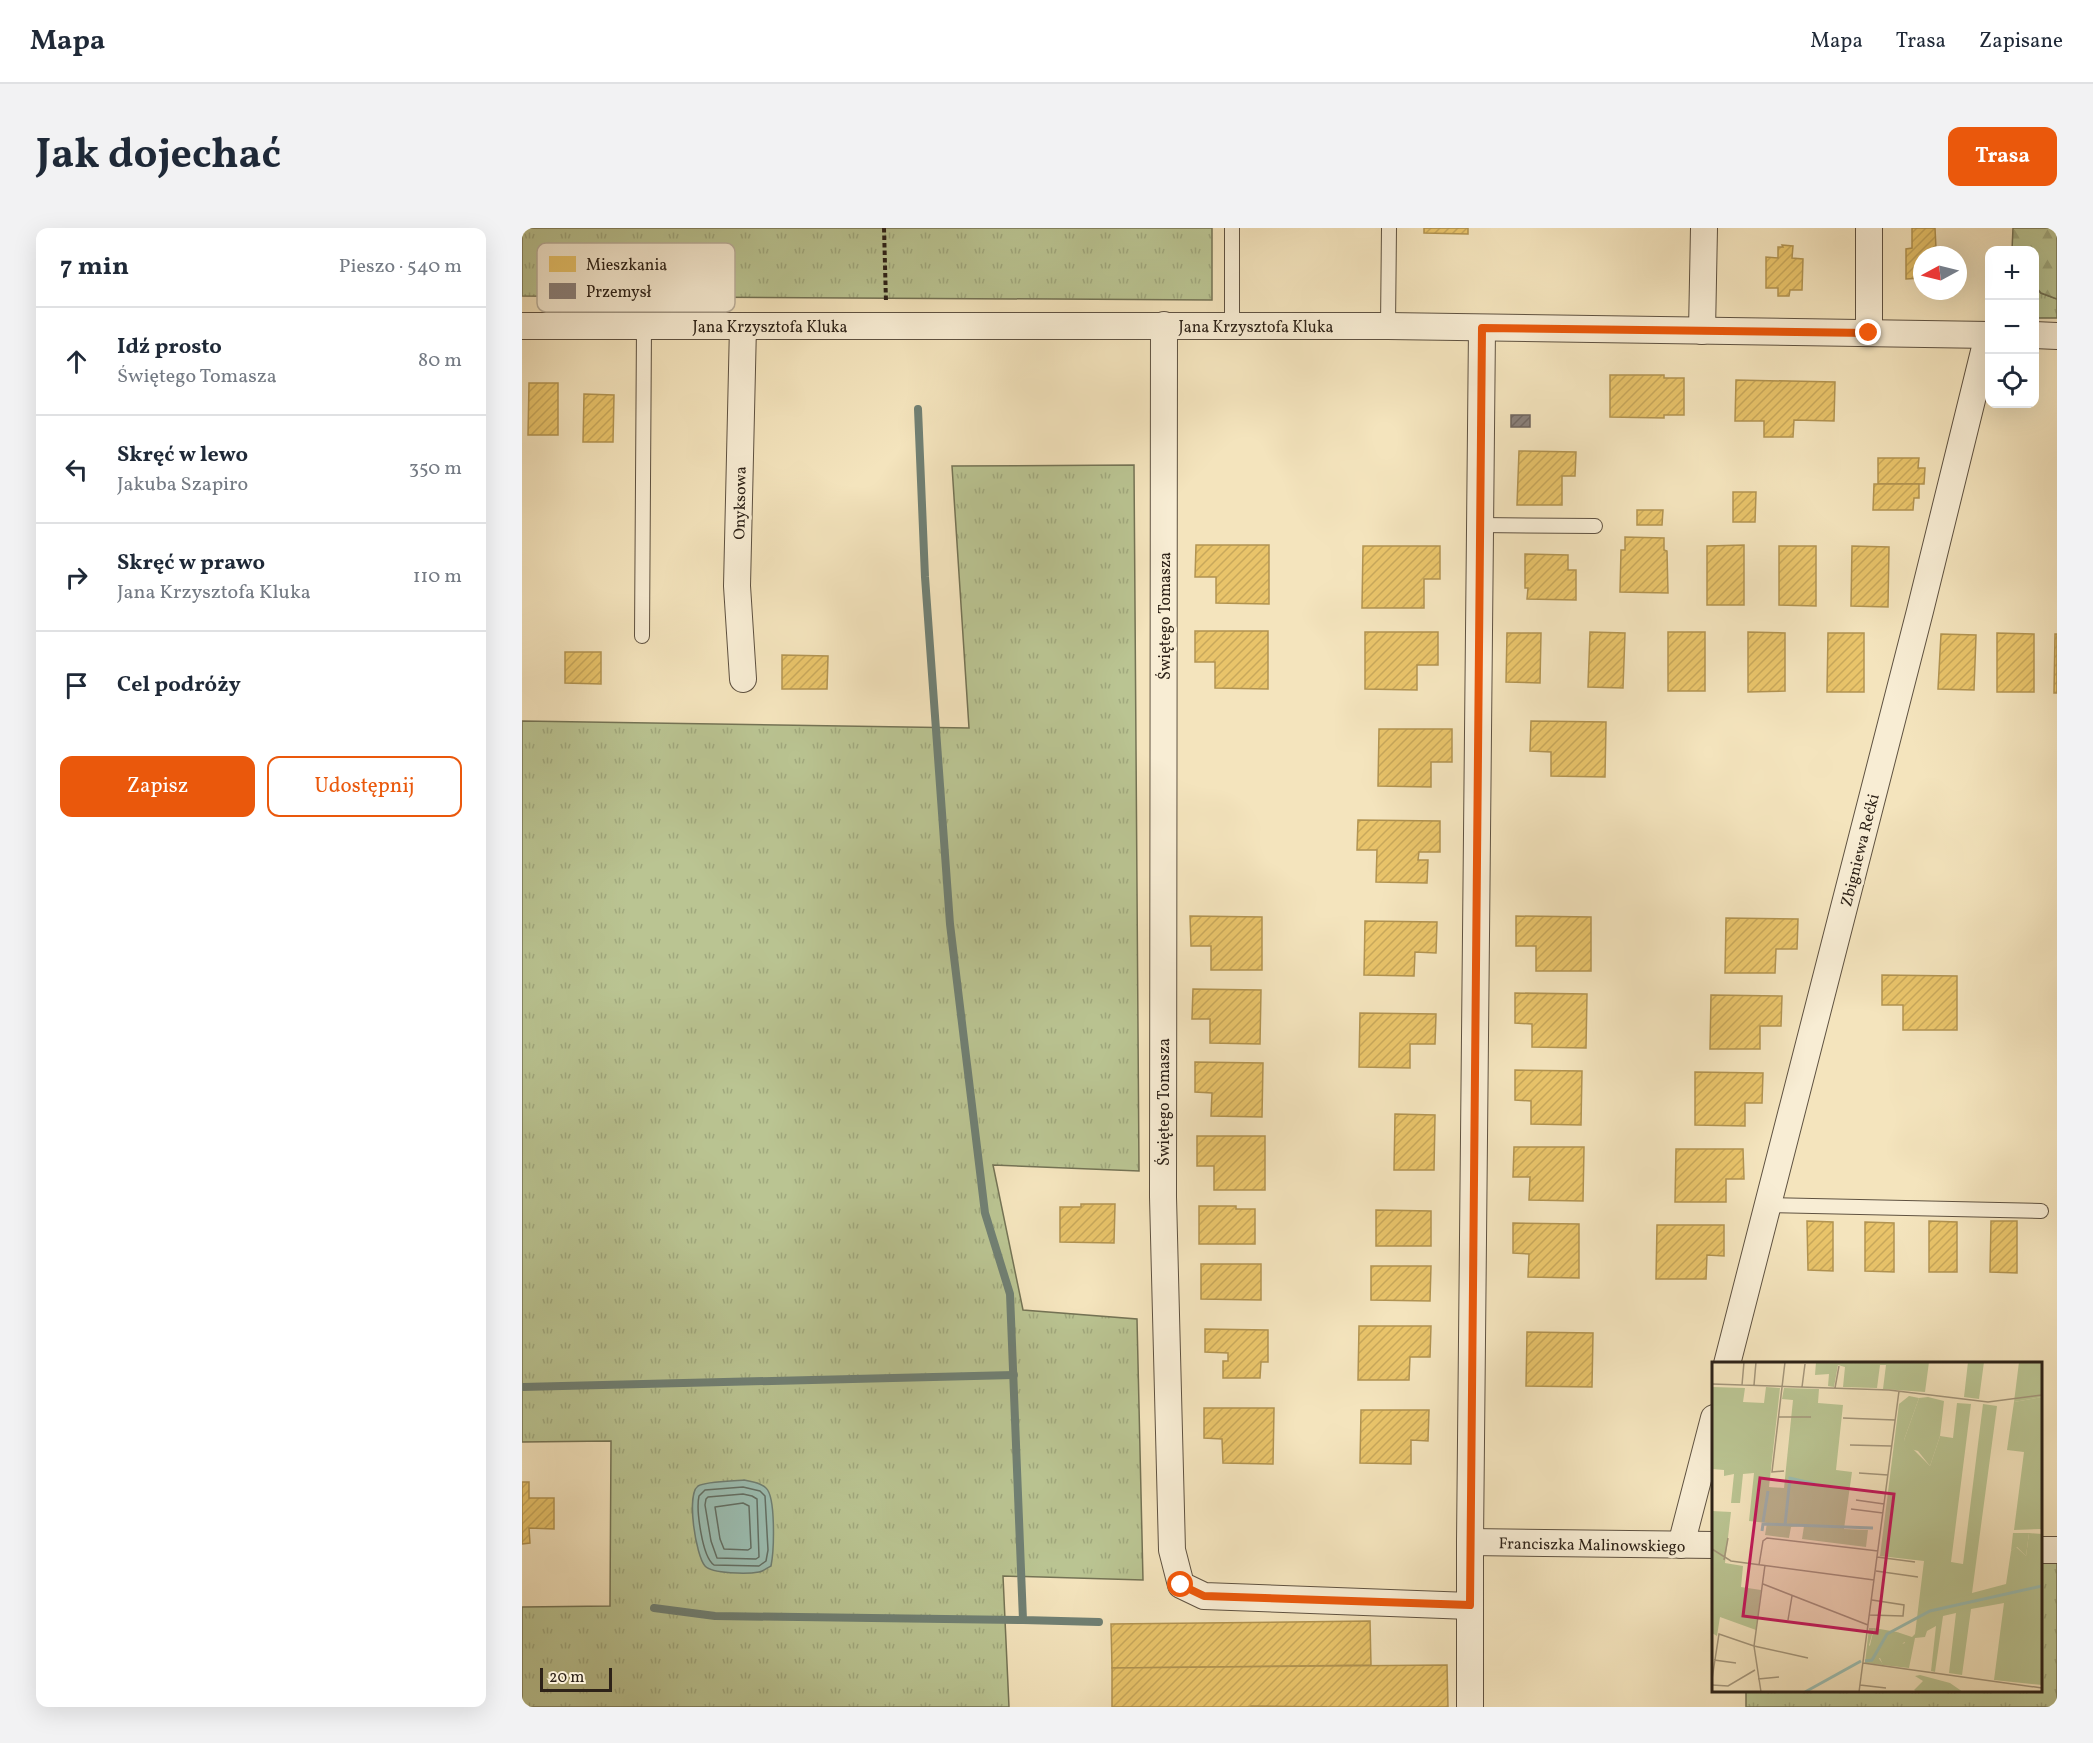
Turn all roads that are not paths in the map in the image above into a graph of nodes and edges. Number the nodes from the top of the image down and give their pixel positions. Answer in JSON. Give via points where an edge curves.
{"nodes":[{"id":1,"x":1232,"y":228,"type":"edge"},
{"id":2,"x":1389,"y":228,"type":"edge"},
{"id":3,"x":1704,"y":228,"type":"edge"},
{"id":4,"x":1869,"y":228,"type":"edge"},
{"id":5,"x":522,"y":326,"type":"edge"},
{"id":6,"x":644,"y":326,"type":"junction"},
{"id":7,"x":743,"y":326,"type":"junction"},
{"id":8,"x":1164,"y":326,"type":"junction"},
{"id":9,"x":1232,"y":326,"type":"junction"},
{"id":10,"x":1388,"y":326,"type":"junction"},
{"id":11,"x":1482,"y":328,"type":"junction"},
{"id":12,"x":1702,"y":331,"type":"junction"},
{"id":13,"x":1869,"y":333,"type":"junction"},
{"id":14,"x":1985,"y":335,"type":"edge"},
{"id":15,"x":2039,"y":335,"type":"edge"},
{"id":16,"x":2057,"y":336,"type":"edge"},
{"id":17,"x":1985,"y":351,"type":"edge"},
{"id":18,"x":1480,"y":525,"type":"junction"},
{"id":19,"x":1594,"y":526,"type":"dead end"},
{"id":20,"x":642,"y":636,"type":"dead end"},
{"id":21,"x":743,"y":679,"type":"dead end"},
{"id":22,"x":1768,"y":1205,"type":"junction"},
{"id":23,"x":2041,"y":1211,"type":"dead end"},
{"id":24,"x":1728,"y":1362,"type":"edge"},
{"id":25,"x":1712,"y":1422,"type":"edge"},
{"id":26,"x":1470,"y":1542,"type":"junction"},
{"id":27,"x":1681,"y":1545,"type":"junction"},
{"id":28,"x":1712,"y":1545,"type":"edge"},
{"id":29,"x":1470,"y":1605,"type":"junction"},
{"id":30,"x":1470,"y":1707,"type":"edge"}],
"edges":[{"from":1,"to":9,"type":"lane"},
{"from":2,"to":10,"type":"lane"},
{"from":3,"to":12,"type":"street"},
{"from":4,"to":13,"type":"street"},
{"from":5,"to":6,"type":"street","name":"Jana Krzysztofa Kluka"},
{"from":6,"to":7,"type":"street","name":"Jana Krzysztofa Kluka"},
{"from":6,"to":20,"type":"lane"},
{"from":7,"to":8,"type":"street","name":"Jana Krzysztofa Kluka"},
{"from":7,"to":21,"type":"street","name":"Onyksowa","via":[[737,586]]},
{"from":8,"to":9,"type":"street","name":"Jana Krzysztofa Kluka"},
{"from":8,"to":29,"type":"street","name":"Świętego Tomasza","via":[[1163,1197],[1172,1550],[1181,1585],[1204,1596]]},
{"from":9,"to":10,"type":"street","name":"Jana Krzysztofa Kluka"},
{"from":10,"to":11,"type":"street","name":"Jana Krzysztofa Kluka"},
{"from":11,"to":12,"type":"street","name":"Jana Krzysztofa Kluka"},
{"from":11,"to":18,"type":"street"},
{"from":12,"to":13,"type":"street","name":"Jana Krzysztofa Kluka"},
{"from":13,"to":14,"type":"street","name":"Jana Krzysztofa Kluka"},
{"from":15,"to":16,"type":"street"},
{"from":17,"to":22,"type":"street","name":"Zbigniewa Rećki"},
{"from":18,"to":19,"type":"lane"},
{"from":18,"to":26,"type":"street"},
{"from":22,"to":23,"type":"lane"},
{"from":22,"to":24,"type":"street","name":"Zbigniewa Rećki"},
{"from":25,"to":27,"type":"street"},
{"from":26,"to":27,"type":"street","name":"Franciszka Malinowskiego"},
{"from":26,"to":29,"type":"street"},
{"from":27,"to":28,"type":"street","name":"Franciszka Malinowskiego"},
{"from":29,"to":30,"type":"street"}]}
